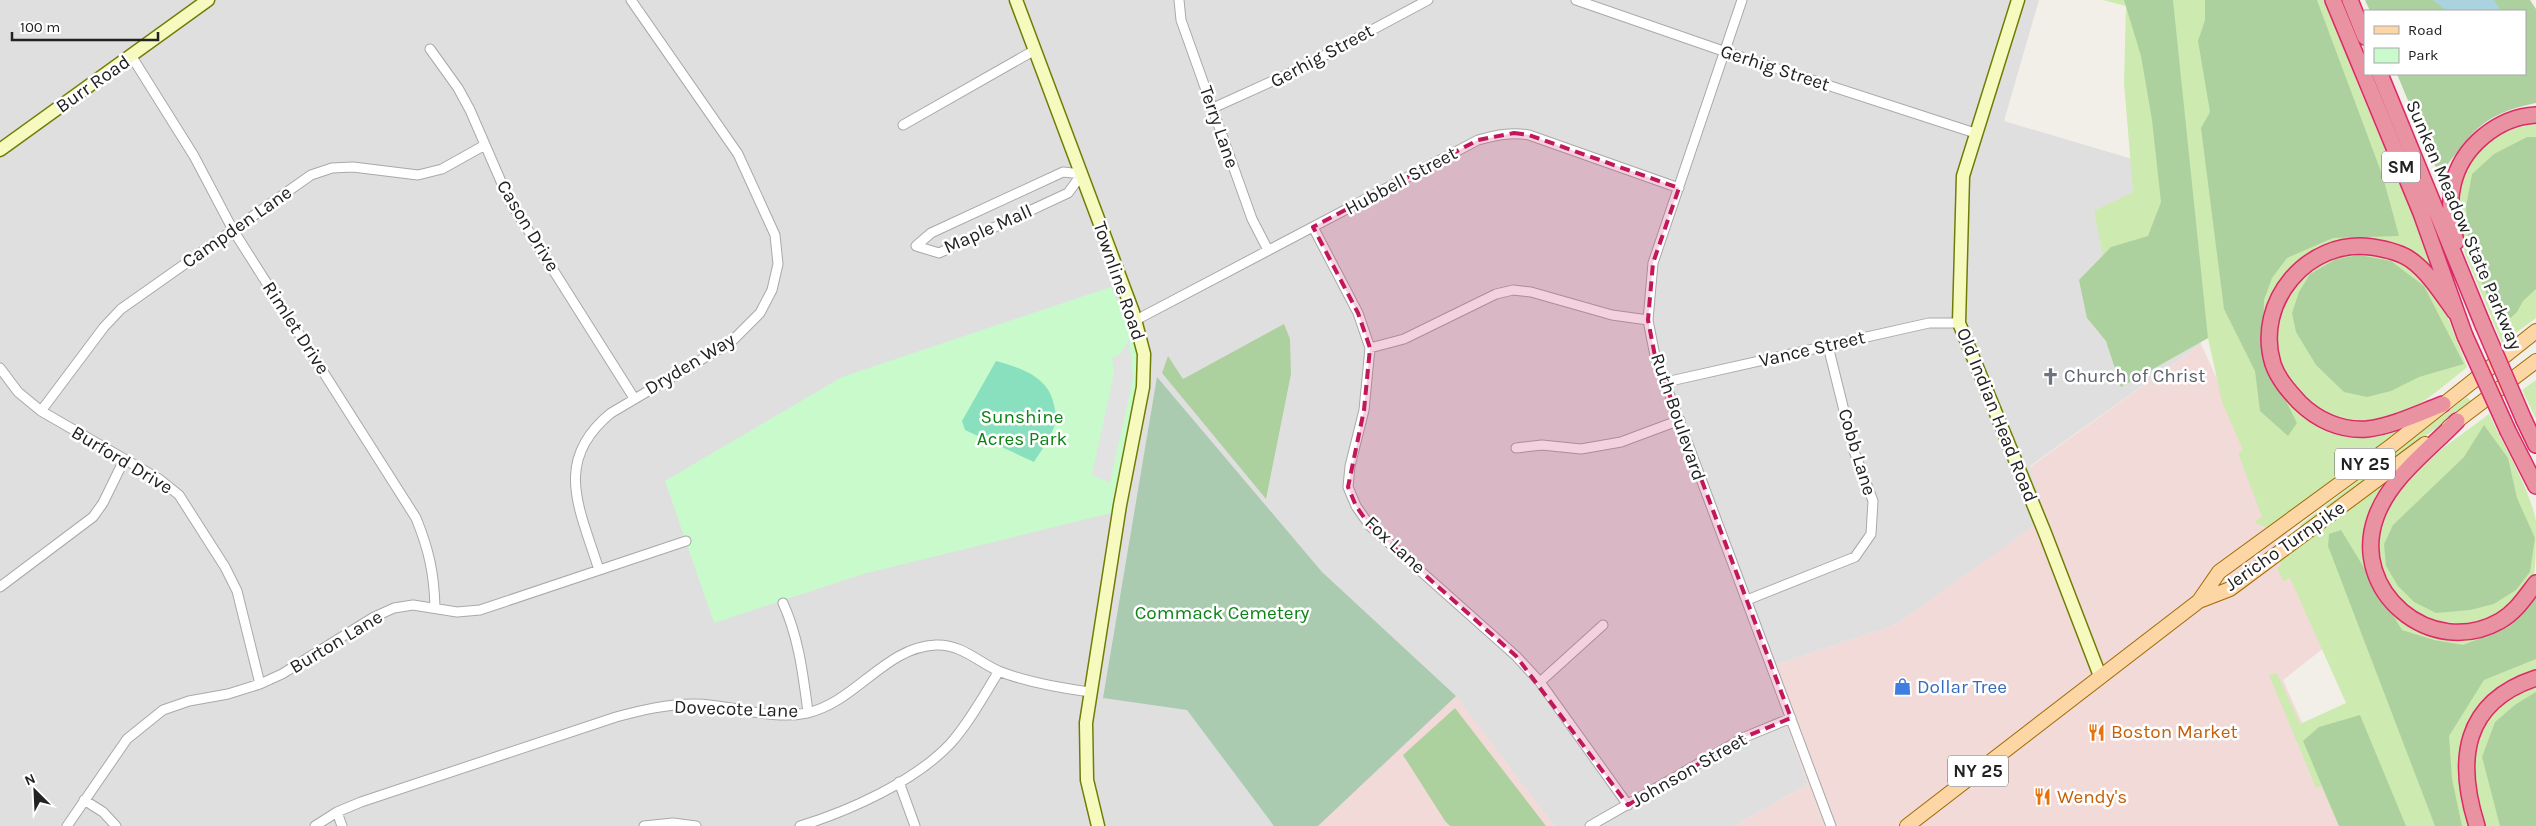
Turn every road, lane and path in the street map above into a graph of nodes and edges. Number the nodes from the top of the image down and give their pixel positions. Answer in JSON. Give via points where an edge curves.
{"nodes":[{"id":1,"x":208,"y":0,"type":"edge"},
{"id":2,"x":631,"y":0,"type":"edge"},
{"id":3,"x":1016,"y":0,"type":"edge"},
{"id":4,"x":1179,"y":0,"type":"edge"},
{"id":5,"x":1428,"y":0,"type":"edge"},
{"id":6,"x":1576,"y":0,"type":"edge"},
{"id":7,"x":1742,"y":0,"type":"edge"},
{"id":8,"x":2018,"y":0,"type":"edge"},
{"id":9,"x":2333,"y":0,"type":"edge"},
{"id":10,"x":2350,"y":0,"type":"edge"},
{"id":11,"x":2364,"y":35,"type":"edge"},
{"id":12,"x":430,"y":49,"type":"dead end"},
{"id":13,"x":1035,"y":50,"type":"junction"},
{"id":14,"x":1726,"y":52,"type":"junction"},
{"id":15,"x":132,"y":57,"type":"junction"},
{"id":16,"x":2380,"y":75,"type":"edge"},
{"id":17,"x":1213,"y":108,"type":"junction"},
{"id":18,"x":2536,"y":116,"type":"edge"},
{"id":19,"x":903,"y":125,"type":"dead end"},
{"id":20,"x":1975,"y":133,"type":"junction"},
{"id":21,"x":485,"y":145,"type":"junction"},
{"id":22,"x":0,"y":150,"type":"edge"},
{"id":23,"x":1082,"y":174,"type":"junction"},
{"id":24,"x":1680,"y":188,"type":"junction"},
{"id":25,"x":1313,"y":227,"type":"junction"},
{"id":26,"x":233,"y":230,"type":"junction"},
{"id":27,"x":1268,"y":250,"type":"junction"},
{"id":28,"x":2462,"y":270,"type":"junction"},
{"id":29,"x":2455,"y":312,"type":"junction"},
{"id":30,"x":1136,"y":320,"type":"junction"},
{"id":31,"x":1648,"y":320,"type":"junction"},
{"id":32,"x":1959,"y":324,"type":"junction"},
{"id":33,"x":2536,"y":331,"type":"edge"},
{"id":34,"x":1828,"y":346,"type":"junction"},
{"id":35,"x":1370,"y":348,"type":"junction"},
{"id":36,"x":2536,"y":361,"type":"edge"},
{"id":37,"x":0,"y":368,"type":"edge"},
{"id":38,"x":1666,"y":382,"type":"junction"},
{"id":39,"x":634,"y":398,"type":"junction"},
{"id":40,"x":2443,"y":404,"type":"junction"},
{"id":41,"x":41,"y":411,"type":"junction"},
{"id":42,"x":1680,"y":420,"type":"junction"},
{"id":43,"x":2457,"y":421,"type":"junction"},
{"id":44,"x":2536,"y":446,"type":"edge"},
{"id":45,"x":1516,"y":448,"type":"dead end"},
{"id":46,"x":124,"y":460,"type":"junction"},
{"id":47,"x":2536,"y":486,"type":"edge"},
{"id":48,"x":686,"y":541,"type":"dead end"},
{"id":49,"x":599,"y":570,"type":"junction"},
{"id":50,"x":2536,"y":583,"type":"edge"},
{"id":51,"x":0,"y":587,"type":"edge"},
{"id":52,"x":1746,"y":600,"type":"junction"},
{"id":53,"x":2199,"y":601,"type":"junction"},
{"id":54,"x":783,"y":603,"type":"dead end"},
{"id":55,"x":435,"y":607,"type":"junction"},
{"id":56,"x":1603,"y":625,"type":"dead end"},
{"id":57,"x":999,"y":671,"type":"junction"},
{"id":58,"x":2100,"y":676,"type":"junction"},
{"id":59,"x":2536,"y":678,"type":"edge"},
{"id":60,"x":1540,"y":682,"type":"junction"},
{"id":61,"x":260,"y":684,"type":"junction"},
{"id":62,"x":1090,"y":692,"type":"junction"},
{"id":63,"x":808,"y":712,"type":"junction"},
{"id":64,"x":1791,"y":718,"type":"junction"},
{"id":65,"x":899,"y":782,"type":"junction"},
{"id":66,"x":84,"y":800,"type":"junction"},
{"id":67,"x":1628,"y":805,"type":"junction"},
{"id":68,"x":338,"y":812,"type":"junction"},
{"id":69,"x":67,"y":826,"type":"edge"},
{"id":70,"x":116,"y":826,"type":"edge"},
{"id":71,"x":315,"y":826,"type":"edge"},
{"id":72,"x":342,"y":826,"type":"edge"},
{"id":73,"x":644,"y":826,"type":"edge"},
{"id":74,"x":696,"y":826,"type":"edge"},
{"id":75,"x":800,"y":826,"type":"edge"},
{"id":76,"x":915,"y":826,"type":"edge"},
{"id":77,"x":1098,"y":826,"type":"edge"},
{"id":78,"x":1590,"y":826,"type":"edge"},
{"id":79,"x":1831,"y":826,"type":"edge"},
{"id":80,"x":1907,"y":826,"type":"edge"},
{"id":81,"x":2476,"y":826,"type":"edge"}],
"edges":[{"from":1,"to":15,"type":"street","name":"Burr Road"},
{"from":2,"to":39,"type":"street","name":"Dryden Way","via":[[738,154],[775,235],[778,264],[772,290],[748,328],[731,342]]},
{"from":3,"to":13,"type":"street","name":"Townline Road"},
{"from":4,"to":17,"type":"street","name":"Terry Lane","via":[[1181,20]]},
{"from":5,"to":17,"type":"street","name":"Gerhig Street","via":[[1299,69]]},
{"from":6,"to":14,"type":"street","name":"Gerhig Street"},
{"from":7,"to":14,"type":"street","name":"Ruth Boulevard"},
{"from":8,"to":20,"type":"street","name":"Old Indian Head Road"},
{"from":9,"to":29,"type":"highway","name":"Sunken Meadow State Parkway","number":"SM","via":[[2421,213]]},
{"from":10,"to":11,"type":"highway"},
{"from":12,"to":21,"type":"street","name":"Cason Drive","via":[[458,88]]},
{"from":13,"to":19,"type":"street"},
{"from":13,"to":23,"type":"street","name":"Townline Road"},
{"from":14,"to":20,"type":"street","name":"Gerhig Street"},
{"from":14,"to":24,"type":"street","name":"Ruth Boulevard"},
{"from":15,"to":22,"type":"street","name":"Burr Road"},
{"from":15,"to":26,"type":"street","name":"Rimlet Drive","via":[[194,156]]},
{"from":16,"to":28,"type":"highway","name":"Sunken Meadow State Parkway","number":"SM"},
{"from":17,"to":27,"type":"street","name":"Terry Lane","via":[[1252,219]]},
{"from":18,"to":28,"type":"highway","via":[[2517,118],[2487,133],[2470,149],[2459,166],[2450,206]]},
{"from":20,"to":32,"type":"street","name":"Old Indian Head Road","via":[[1963,176]]},
{"from":21,"to":26,"type":"street","name":"Campden Lane","via":[[442,169],[418,175],[354,167],[332,168],[311,175]]},
{"from":21,"to":39,"type":"street","name":"Cason Drive","via":[[509,200]]},
{"from":23,"to":23,"type":"street","name":"Maple Mall","via":[[1063,172],[931,233],[916,246],[939,253],[1068,193]]},
{"from":23,"to":30,"type":"street","name":"Townline Road"},
{"from":24,"to":25,"type":"street","name":"Hubbell Street","via":[[1529,135],[1514,133],[1478,140]]},
{"from":24,"to":31,"type":"street","name":"Ruth Boulevard","via":[[1653,263]]},
{"from":25,"to":27,"type":"street","name":"Hubbell Street"},
{"from":25,"to":35,"type":"street","name":"Fox Lane","via":[[1358,314]]},
{"from":26,"to":41,"type":"street","name":"Campden Lane","via":[[121,309]]},
{"from":26,"to":55,"type":"street","name":"Rimlet Drive","via":[[416,518],[428,546],[434,575]]},
{"from":27,"to":30,"type":"street","name":"Hubbell Street"},
{"from":28,"to":44,"type":"highway","name":"Sunken Meadow State Parkway","number":"SM","bridge":true},
{"from":29,"to":40,"type":"highway","via":[[2436,285],[2411,260],[2387,249],[2354,244],[2314,259],[2297,272],[2282,290],[2272,313],[2273,364],[2286,389],[2323,421],[2343,428],[2366,429]]},
{"from":29,"to":47,"type":"highway","name":"Sunken Meadow State Parkway","number":"SM","bridge":true},
{"from":30,"to":62,"type":"street","name":"Townline Road","via":[[1144,354],[1143,386]]},
{"from":31,"to":35,"type":"street","via":[[1612,315],[1513,290],[1496,294],[1404,339]]},
{"from":31,"to":38,"type":"street","name":"Ruth Boulevard","via":[[1655,356]]},
{"from":32,"to":34,"type":"street","name":"Vance Street","via":[[1929,323]]},
{"from":32,"to":58,"type":"street","name":"Old Indian Head Road"},
{"from":33,"to":40,"type":"main road","name":"Jericho Turnpike","number":"NY 25"},
{"from":34,"to":38,"type":"street","name":"Vance Street"},
{"from":34,"to":52,"type":"street","name":"Cobb Lane","via":[[1854,451],[1873,501],[1871,534],[1855,557]]},
{"from":35,"to":60,"type":"street","name":"Fox Lane","via":[[1364,410],[1348,487],[1356,506],[1370,526],[1479,621]]},
{"from":36,"to":43,"type":"main road","name":"Jericho Turnpike","number":"NY 25"},
{"from":37,"to":41,"type":"street","name":"Burford Drive","via":[[18,392]]},
{"from":38,"to":42,"type":"street","name":"Ruth Boulevard"},
{"from":39,"to":49,"type":"street","name":"Dryden Way","via":[[594,426],[577,456],[574,481]]},
{"from":40,"to":53,"type":"main road","name":"Jericho Turnpike","number":"NY 25","via":[[2219,572]]},
{"from":41,"to":46,"type":"street","name":"Burford Drive"},
{"from":42,"to":45,"type":"street","via":[[1621,442],[1580,449],[1542,445]]},
{"from":42,"to":52,"type":"street","name":"Ruth Boulevard"},
{"from":43,"to":50,"type":"highway","via":[[2394,485],[2376,517],[2371,535],[2371,555],[2385,595],[2401,612],[2419,623],[2440,631],[2462,632],[2500,621],[2516,610]]},
{"from":43,"to":53,"type":"main road","name":"Jericho Turnpike","number":"NY 25","via":[[2230,589]]},
{"from":46,"to":51,"type":"street","via":[[93,517]]},
{"from":46,"to":61,"type":"street","name":"Burford Drive","via":[[159,478],[179,495],[225,567],[237,592]]},
{"from":48,"to":49,"type":"street","name":"Burton Lane"},
{"from":49,"to":55,"type":"street","name":"Burton Lane","via":[[480,610],[457,612]]},
{"from":52,"to":64,"type":"street","name":"Ruth Boulevard"},
{"from":53,"to":58,"type":"main road","name":"Jericho Turnpike","number":"NY 25"},
{"from":54,"to":63,"type":"street","via":[[802,664]]},
{"from":55,"to":61,"type":"street","name":"Burton Lane","via":[[413,605],[394,608]]},
{"from":56,"to":60,"type":"street"},
{"from":57,"to":62,"type":"street","name":"Dovecote Lane","via":[[1023,680]]},
{"from":57,"to":63,"type":"street","name":"Dovecote Lane","via":[[968,652],[952,647],[917,648],[896,658],[850,692]]},
{"from":57,"to":65,"type":"street","via":[[951,743],[928,764]]},
{"from":58,"to":80,"type":"main road","name":"Jericho Turnpike","number":"NY 25"},
{"from":59,"to":81,"type":"highway","via":[[2517,684],[2495,699],[2471,732],[2465,755],[2465,777]]},
{"from":60,"to":67,"type":"street","name":"Fox Lane"},
{"from":61,"to":66,"type":"street","name":"Burton Lane","via":[[189,701],[157,714],[127,739]]},
{"from":62,"to":77,"type":"street","name":"Townline Road","via":[[1085,751],[1087,780]]},
{"from":63,"to":68,"type":"street","name":"Dovecote Lane","via":[[768,715],[695,704],[651,708]]},
{"from":64,"to":67,"type":"street","name":"Johnson Street","via":[[1745,737]]},
{"from":64,"to":79,"type":"street","name":"Ruth Boulevard"},
{"from":65,"to":75,"type":"street","via":[[831,815]]},
{"from":65,"to":76,"type":"street"},
{"from":66,"to":69,"type":"street","name":"Burton Lane"},
{"from":66,"to":70,"type":"street","via":[[103,812]]},
{"from":67,"to":78,"type":"street","name":"Johnson Street"},
{"from":68,"to":71,"type":"street","name":"Dovecote Lane"},
{"from":68,"to":72,"type":"street"},
{"from":73,"to":74,"type":"street","via":[[674,822]]}]}
